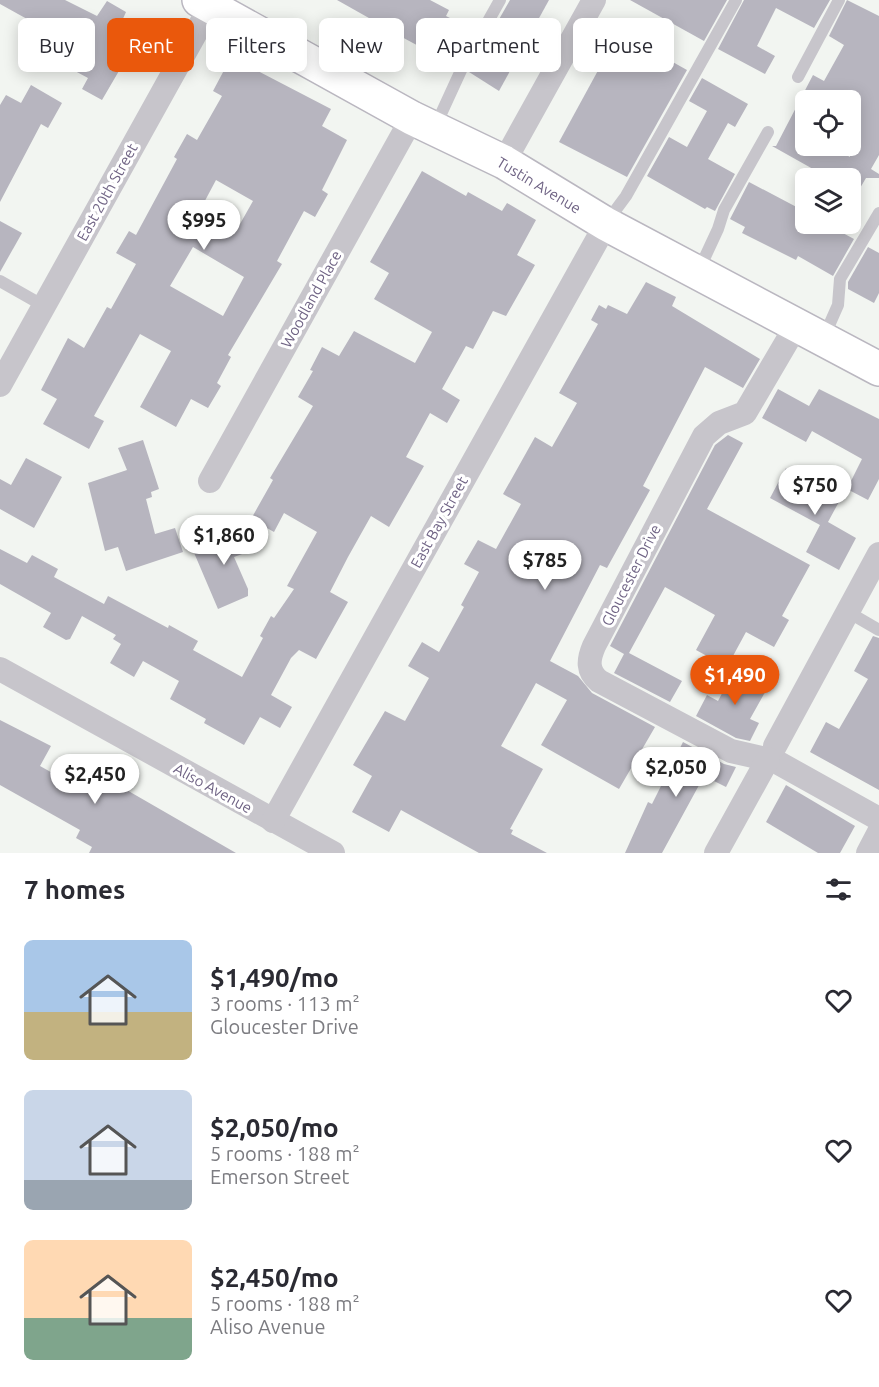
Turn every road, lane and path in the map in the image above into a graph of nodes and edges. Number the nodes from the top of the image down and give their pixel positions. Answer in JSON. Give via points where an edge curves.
{"nodes":[{"id":1,"x":500,"y":0,"type":"edge"},
{"id":2,"x":594,"y":0,"type":"edge"},
{"id":3,"x":736,"y":0,"type":"edge"},
{"id":4,"x":839,"y":0,"type":"edge"},
{"id":5,"x":208,"y":2,"type":"edge"},
{"id":6,"x":798,"y":77,"type":"dead end"},
{"id":7,"x":423,"y":123,"type":"junction"},
{"id":8,"x":768,"y":132,"type":"dead end"},
{"id":9,"x":504,"y":162,"type":"junction"},
{"id":10,"x":879,"y":213,"type":"edge"},
{"id":11,"x":606,"y":224,"type":"junction"},
{"id":12,"x":697,"y":273,"type":"junction"},
{"id":13,"x":0,"y":281,"type":"edge"},
{"id":14,"x":44,"y":306,"type":"junction"},
{"id":15,"x":809,"y":333,"type":"junction"},
{"id":16,"x":879,"y":369,"type":"edge"},
{"id":17,"x":0,"y":385,"type":"edge"},
{"id":18,"x":210,"y":481,"type":"dead end"},
{"id":19,"x":879,"y":554,"type":"edge"},
{"id":20,"x":848,"y":612,"type":"junction"},
{"id":21,"x":879,"y":630,"type":"edge"},
{"id":22,"x":0,"y":669,"type":"edge"},
{"id":23,"x":772,"y":752,"type":"junction"},
{"id":24,"x":879,"y":819,"type":"edge"},
{"id":25,"x":273,"y":821,"type":"junction"},
{"id":26,"x":879,"y":832,"type":"edge"},
{"id":27,"x":333,"y":853,"type":"edge"},
{"id":28,"x":716,"y":853,"type":"edge"},
{"id":29,"x":868,"y":853,"type":"edge"}],
"edges":[{"from":1,"to":7,"type":"lane","via":[[463,66]]},
{"from":2,"to":9,"type":"street"},
{"from":3,"to":11,"type":"lane","via":[[626,196]]},
{"from":4,"to":6,"type":"lane"},
{"from":5,"to":7,"type":"street","name":"Tustin Avenue"},
{"from":5,"to":14,"type":"street","name":"East 20th Street"},
{"from":7,"to":9,"type":"street","name":"Tustin Avenue"},
{"from":7,"to":18,"type":"street","name":"Woodland Place"},
{"from":8,"to":12,"type":"lane","via":[[724,210]]},
{"from":9,"to":11,"type":"street","name":"Tustin Avenue"},
{"from":10,"to":15,"type":"lane","via":[[840,279],[838,306]]},
{"from":11,"to":12,"type":"street","name":"Tustin Avenue"},
{"from":11,"to":25,"type":"street","name":"East Bay Street"},
{"from":12,"to":15,"type":"street","name":"Tustin Avenue"},
{"from":13,"to":14,"type":"lane"},
{"from":14,"to":17,"type":"street","name":"East 20th Street"},
{"from":15,"to":16,"type":"street","name":"Tustin Avenue"},
{"from":15,"to":23,"type":"street","name":"Gloucester Drive","via":[[745,413],[719,423],[704,435],[589,657],[590,670],[599,681],[732,751]]},
{"from":19,"to":20,"type":"street"},
{"from":20,"to":21,"type":"lane"},
{"from":20,"to":23,"type":"street"},
{"from":22,"to":25,"type":"street","name":"Aliso Avenue"},
{"from":23,"to":24,"type":"street"},
{"from":23,"to":28,"type":"street"},
{"from":25,"to":27,"type":"street","name":"Aliso Avenue"},
{"from":26,"to":29,"type":"street"}]}
